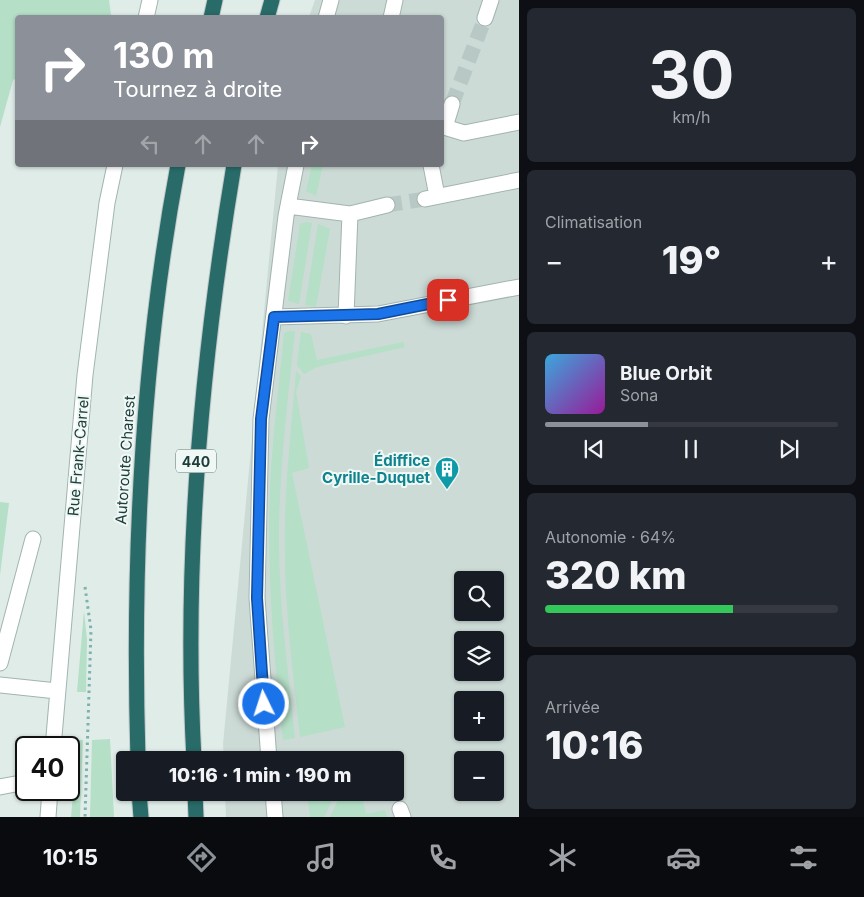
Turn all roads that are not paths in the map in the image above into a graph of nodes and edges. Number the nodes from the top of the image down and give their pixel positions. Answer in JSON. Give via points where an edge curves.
{"nodes":[{"id":1,"x":150,"y":0,"type":"edge"},
{"id":2,"x":215,"y":0,"type":"edge"},
{"id":3,"x":272,"y":0,"type":"edge"},
{"id":4,"x":332,"y":0,"type":"edge"},
{"id":5,"x":395,"y":0,"type":"edge"},
{"id":6,"x":491,"y":0,"type":"edge"},
{"id":7,"x":147,"y":15,"type":"edge"},
{"id":8,"x":212,"y":15,"type":"edge"},
{"id":9,"x":268,"y":15,"type":"edge"},
{"id":10,"x":327,"y":15,"type":"edge"},
{"id":11,"x":392,"y":15,"type":"edge"},
{"id":12,"x":485,"y":18,"type":"tunnel mouth"},
{"id":13,"x":452,"y":104,"type":"tunnel mouth"},
{"id":14,"x":519,"y":122,"type":"edge"},
{"id":15,"x":444,"y":124,"type":"edge"},
{"id":16,"x":444,"y":127,"type":"edge"},
{"id":17,"x":115,"y":167,"type":"edge"},
{"id":18,"x":178,"y":167,"type":"edge"},
{"id":19,"x":234,"y":167,"type":"edge"},
{"id":20,"x":296,"y":167,"type":"edge"},
{"id":21,"x":431,"y":167,"type":"edge"},
{"id":22,"x":519,"y":180,"type":"edge"},
{"id":23,"x":388,"y":205,"type":"tunnel mouth"},
{"id":24,"x":288,"y":206,"type":"junction"},
{"id":25,"x":350,"y":214,"type":"junction"},
{"id":26,"x":519,"y":287,"type":"edge"},
{"id":27,"x":346,"y":316,"type":"junction"},
{"id":28,"x":274,"y":317,"type":"junction"},
{"id":29,"x":33,"y":539,"type":"dead end"},
{"id":30,"x":0,"y":663,"type":"edge"},
{"id":31,"x":0,"y":685,"type":"edge"},
{"id":32,"x":58,"y":690,"type":"junction"},
{"id":33,"x":53,"y":736,"type":"edge"},
{"id":34,"x":138,"y":751,"type":"edge"},
{"id":35,"x":194,"y":751,"type":"edge"},
{"id":36,"x":268,"y":751,"type":"edge"},
{"id":37,"x":15,"y":784,"type":"edge"},
{"id":38,"x":0,"y":787,"type":"edge"},
{"id":39,"x":49,"y":801,"type":"edge"},
{"id":40,"x":140,"y":801,"type":"edge"},
{"id":41,"x":195,"y":801,"type":"edge"},
{"id":42,"x":274,"y":801,"type":"edge"},
{"id":43,"x":48,"y":817,"type":"edge"},
{"id":44,"x":141,"y":817,"type":"edge"},
{"id":45,"x":196,"y":817,"type":"edge"},
{"id":46,"x":275,"y":817,"type":"edge"}],
"edges":[{"from":1,"to":7,"type":"street"},
{"from":2,"to":8,"type":"highway"},
{"from":3,"to":9,"type":"highway"},
{"from":4,"to":10,"type":"street"},
{"from":5,"to":11,"type":"street"},
{"from":6,"to":12,"type":"street"},
{"from":13,"to":15,"type":"street"},
{"from":14,"to":16,"type":"street","via":[[464,133]]},
{"from":17,"to":32,"type":"street","name":"Rue Frank-Carrel","via":[[85,375]]},
{"from":18,"to":34,"type":"highway","name":"Autoroute Charest","via":[[153,323],[142,445],[136,584]]},
{"from":19,"to":35,"type":"highway","number":"440","via":[[211,312],[196,467],[190,624]]},
{"from":20,"to":24,"type":"street"},
{"from":21,"to":22,"type":"street","via":[[431,198]]},
{"from":23,"to":25,"type":"street"},
{"from":24,"to":25,"type":"street"},
{"from":24,"to":28,"type":"street"},
{"from":25,"to":27,"type":"street"},
{"from":26,"to":27,"type":"street","via":[[378,314]]},
{"from":27,"to":28,"type":"street"},
{"from":28,"to":36,"type":"street","via":[[261,419],[257,598]]},
{"from":29,"to":30,"type":"street"},
{"from":31,"to":32,"type":"street"},
{"from":32,"to":33,"type":"street","name":"Rue Frank-Carrel"},
{"from":37,"to":38,"type":"street"},
{"from":39,"to":43,"type":"street"},
{"from":40,"to":44,"type":"highway"},
{"from":41,"to":45,"type":"highway"},
{"from":42,"to":46,"type":"street"}]}
